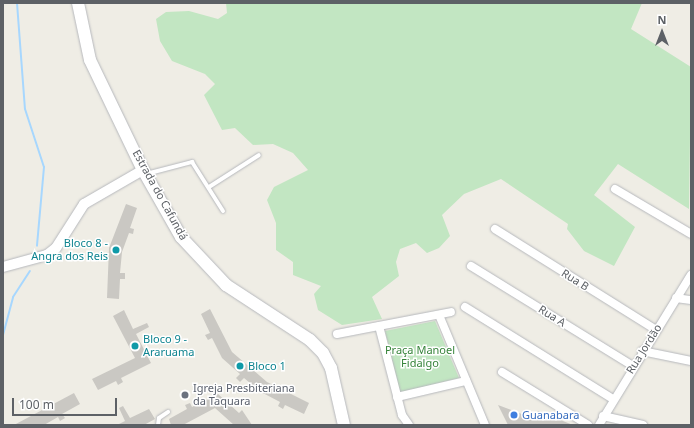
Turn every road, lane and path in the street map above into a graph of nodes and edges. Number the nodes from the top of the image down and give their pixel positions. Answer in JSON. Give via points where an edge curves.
{"nodes":[{"id":1,"x":78,"y":3,"type":"edge"},
{"id":2,"x":259,"y":155,"type":"dead end"},
{"id":3,"x":144,"y":172,"type":"junction"},
{"id":4,"x":209,"y":187,"type":"junction"},
{"id":5,"x":615,"y":189,"type":"dead end"},
{"id":6,"x":223,"y":211,"type":"dead end"},
{"id":7,"x":494,"y":229,"type":"dead end"},
{"id":8,"x":691,"y":234,"type":"edge"},
{"id":9,"x":471,"y":266,"type":"dead end"},
{"id":10,"x":3,"y":267,"type":"edge"},
{"id":11,"x":691,"y":275,"type":"edge"},
{"id":12,"x":676,"y":298,"type":"junction"},
{"id":13,"x":691,"y":300,"type":"edge"},
{"id":14,"x":465,"y":307,"type":"dead end"},
{"id":15,"x":451,"y":312,"type":"dead end"},
{"id":16,"x":439,"y":315,"type":"junction"},
{"id":17,"x":379,"y":326,"type":"junction"},
{"id":18,"x":656,"y":330,"type":"junction"},
{"id":19,"x":337,"y":334,"type":"dead end"},
{"id":20,"x":642,"y":351,"type":"junction"},
{"id":21,"x":691,"y":361,"type":"edge"},
{"id":22,"x":633,"y":366,"type":"junction"},
{"id":23,"x":502,"y":372,"type":"dead end"},
{"id":24,"x":466,"y":381,"type":"junction"},
{"id":25,"x":397,"y":397,"type":"junction"},
{"id":26,"x":613,"y":398,"type":"junction"},
{"id":27,"x":168,"y":412,"type":"dead end"},
{"id":28,"x":603,"y":416,"type":"junction"},
{"id":29,"x":158,"y":425,"type":"edge"},
{"id":30,"x":344,"y":425,"type":"edge"},
{"id":31,"x":409,"y":425,"type":"edge"},
{"id":32,"x":485,"y":425,"type":"edge"},
{"id":33,"x":588,"y":425,"type":"edge"},
{"id":34,"x":599,"y":425,"type":"edge"},
{"id":35,"x":644,"y":425,"type":"edge"}],
"edges":[{"from":1,"to":3,"type":"main road","name":"Estrada do Cafundá","via":[[90,60]]},
{"from":2,"to":4,"type":"lane"},
{"from":3,"to":4,"type":"lane","via":[[192,162]]},
{"from":3,"to":10,"type":"street","via":[[84,204],[56,248],[47,255]]},
{"from":3,"to":30,"type":"main road","name":"Estrada do Cafundá","via":[[197,258],[226,285],[310,340],[323,353],[331,368]]},
{"from":4,"to":6,"type":"lane"},
{"from":5,"to":8,"type":"street"},
{"from":7,"to":18,"type":"street","name":"Rua B"},
{"from":9,"to":22,"type":"street","name":"Rua A"},
{"from":11,"to":12,"type":"street","name":"Rua Jordão"},
{"from":12,"to":13,"type":"street"},
{"from":12,"to":18,"type":"street","name":"Rua Jordão"},
{"from":14,"to":26,"type":"street"},
{"from":15,"to":16,"type":"street"},
{"from":16,"to":17,"type":"street"},
{"from":16,"to":24,"type":"street"},
{"from":17,"to":19,"type":"street"},
{"from":17,"to":25,"type":"street"},
{"from":18,"to":20,"type":"street","name":"Rua Jordão"},
{"from":20,"to":21,"type":"street"},
{"from":20,"to":22,"type":"street","name":"Rua Jordão"},
{"from":22,"to":26,"type":"street","name":"Rua Jordão"},
{"from":23,"to":33,"type":"street"},
{"from":24,"to":25,"type":"street"},
{"from":24,"to":32,"type":"street"},
{"from":25,"to":31,"type":"street"},
{"from":26,"to":28,"type":"street","name":"Rua Jordão"},
{"from":27,"to":29,"type":"lane","via":[[159,418]]},
{"from":28,"to":34,"type":"street","name":"Rua Jordão"},
{"from":28,"to":35,"type":"street"}]}
